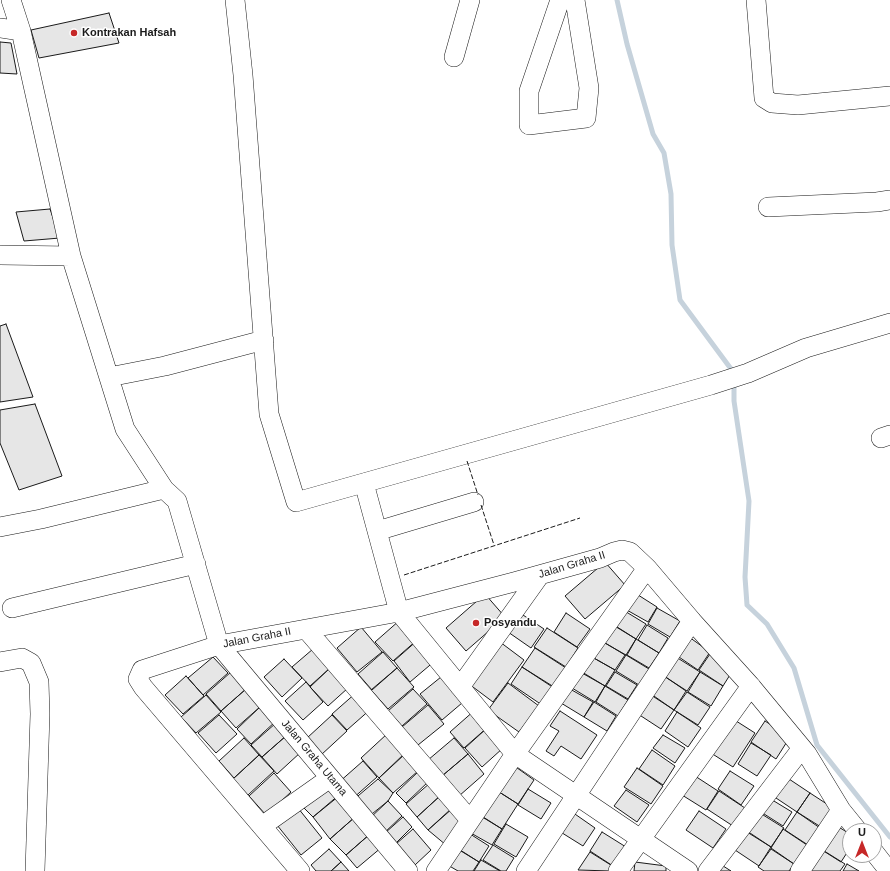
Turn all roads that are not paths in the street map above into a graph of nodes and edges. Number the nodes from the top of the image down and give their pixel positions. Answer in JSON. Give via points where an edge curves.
{"nodes":[{"id":1,"x":11,"y":0,"type":"edge"},
{"id":2,"x":235,"y":0,"type":"edge"},
{"id":3,"x":470,"y":0,"type":"edge"},
{"id":4,"x":560,"y":0,"type":"edge"},
{"id":5,"x":575,"y":0,"type":"edge"},
{"id":6,"x":756,"y":0,"type":"edge"},
{"id":7,"x":0,"y":28,"type":"edge"},
{"id":8,"x":21,"y":31,"type":"junction"},
{"id":9,"x":454,"y":57,"type":"dead end"},
{"id":10,"x":890,"y":96,"type":"edge"},
{"id":11,"x":890,"y":200,"type":"edge"},
{"id":12,"x":768,"y":207,"type":"dead end"},
{"id":13,"x":0,"y":255,"type":"edge"},
{"id":14,"x":71,"y":256,"type":"junction"},
{"id":15,"x":890,"y":322,"type":"edge"},
{"id":16,"x":264,"y":340,"type":"junction"},
{"id":17,"x":109,"y":377,"type":"junction"},
{"id":18,"x":364,"y":483,"type":"junction"},
{"id":19,"x":164,"y":489,"type":"junction"},
{"id":20,"x":474,"y":502,"type":"dead end"},
{"id":21,"x":0,"y":527,"type":"edge"},
{"id":22,"x":377,"y":531,"type":"junction"},
{"id":23,"x":196,"y":564,"type":"junction"},
{"id":24,"x":647,"y":568,"type":"junction"},
{"id":25,"x":540,"y":575,"type":"junction"},
{"id":26,"x":12,"y":608,"type":"dead end"},
{"id":27,"x":399,"y":612,"type":"junction"},
{"id":28,"x":692,"y":622,"type":"junction"},
{"id":29,"x":306,"y":629,"type":"junction"},
{"id":30,"x":219,"y":645,"type":"junction"},
{"id":31,"x":0,"y":662,"type":"edge"},
{"id":32,"x":751,"y":686,"type":"junction"},
{"id":33,"x":460,"y":687,"type":"junction"},
{"id":34,"x":802,"y":748,"type":"junction"},
{"id":35,"x":515,"y":754,"type":"junction"},
{"id":36,"x":330,"y":778,"type":"junction"},
{"id":37,"x":576,"y":796,"type":"junction"},
{"id":38,"x":841,"y":810,"type":"junction"},
{"id":39,"x":470,"y":820,"type":"junction"},
{"id":40,"x":852,"y":823,"type":"edge"},
{"id":41,"x":262,"y":826,"type":"junction"},
{"id":42,"x":640,"y":839,"type":"junction"},
{"id":43,"x":882,"y":862,"type":"edge"},
{"id":44,"x":35,"y":871,"type":"edge"},
{"id":45,"x":300,"y":871,"type":"edge"},
{"id":46,"x":408,"y":871,"type":"edge"},
{"id":47,"x":436,"y":871,"type":"edge"},
{"id":48,"x":526,"y":871,"type":"edge"},
{"id":49,"x":618,"y":871,"type":"edge"},
{"id":50,"x":688,"y":871,"type":"edge"},
{"id":51,"x":708,"y":871,"type":"edge"},
{"id":52,"x":800,"y":871,"type":"edge"},
{"id":53,"x":889,"y":871,"type":"edge"}],
"edges":[{"from":1,"to":8,"type":"street"},
{"from":2,"to":16,"type":"street"},
{"from":3,"to":9,"type":"street"},
{"from":4,"to":5,"type":"street","via":[[529,91],[529,125],[586,118],[589,88]]},
{"from":6,"to":10,"type":"street","via":[[764,98],[772,103],[798,105]]},
{"from":7,"to":8,"type":"street"},
{"from":8,"to":14,"type":"street"},
{"from":11,"to":12,"type":"street"},
{"from":13,"to":14,"type":"street"},
{"from":14,"to":17,"type":"street"},
{"from":15,"to":18,"type":"street","via":[[806,348],[748,373],[711,385]]},
{"from":16,"to":17,"type":"street","via":[[165,366]]},
{"from":16,"to":18,"type":"street","via":[[269,414],[296,502]]},
{"from":17,"to":19,"type":"street","via":[[125,429]]},
{"from":18,"to":22,"type":"street"},
{"from":19,"to":21,"type":"street"},
{"from":19,"to":23,"type":"street","via":[[177,501]]},
{"from":20,"to":22,"type":"street"},
{"from":22,"to":27,"type":"street"},
{"from":23,"to":26,"type":"street"},
{"from":23,"to":30,"type":"street"},
{"from":24,"to":25,"type":"street","name":"Jalan Graha II","via":[[627,551],[614,552]]},
{"from":24,"to":28,"type":"street"},
{"from":24,"to":35,"type":"street"},
{"from":25,"to":27,"type":"street","name":"Jalan Graha II"},
{"from":25,"to":33,"type":"street"},
{"from":27,"to":29,"type":"street","name":"Jalan Graha II"},
{"from":27,"to":33,"type":"street"},
{"from":28,"to":32,"type":"street"},
{"from":28,"to":37,"type":"street"},
{"from":29,"to":30,"type":"street","name":"Jalan Graha II"},
{"from":29,"to":39,"type":"street"},
{"from":30,"to":36,"type":"street","name":"Jalan Graha Utama"},
{"from":30,"to":41,"type":"street","name":"Jalan Graha II","via":[[142,670],[138,680]]},
{"from":31,"to":44,"type":"street","via":[[22,658],[31,663],[39,682]]},
{"from":32,"to":34,"type":"street"},
{"from":32,"to":42,"type":"street"},
{"from":33,"to":35,"type":"street"},
{"from":34,"to":38,"type":"street"},
{"from":34,"to":51,"type":"street"},
{"from":35,"to":37,"type":"street"},
{"from":35,"to":39,"type":"street"},
{"from":36,"to":41,"type":"street"},
{"from":36,"to":46,"type":"street","name":"Jalan Graha Utama"},
{"from":37,"to":42,"type":"street"},
{"from":37,"to":48,"type":"street"},
{"from":38,"to":40,"type":"street"},
{"from":38,"to":52,"type":"street"},
{"from":39,"to":47,"type":"street"},
{"from":41,"to":45,"type":"street","name":"Jalan Graha II"},
{"from":42,"to":49,"type":"street"},
{"from":42,"to":50,"type":"street"},
{"from":43,"to":53,"type":"street"}]}
